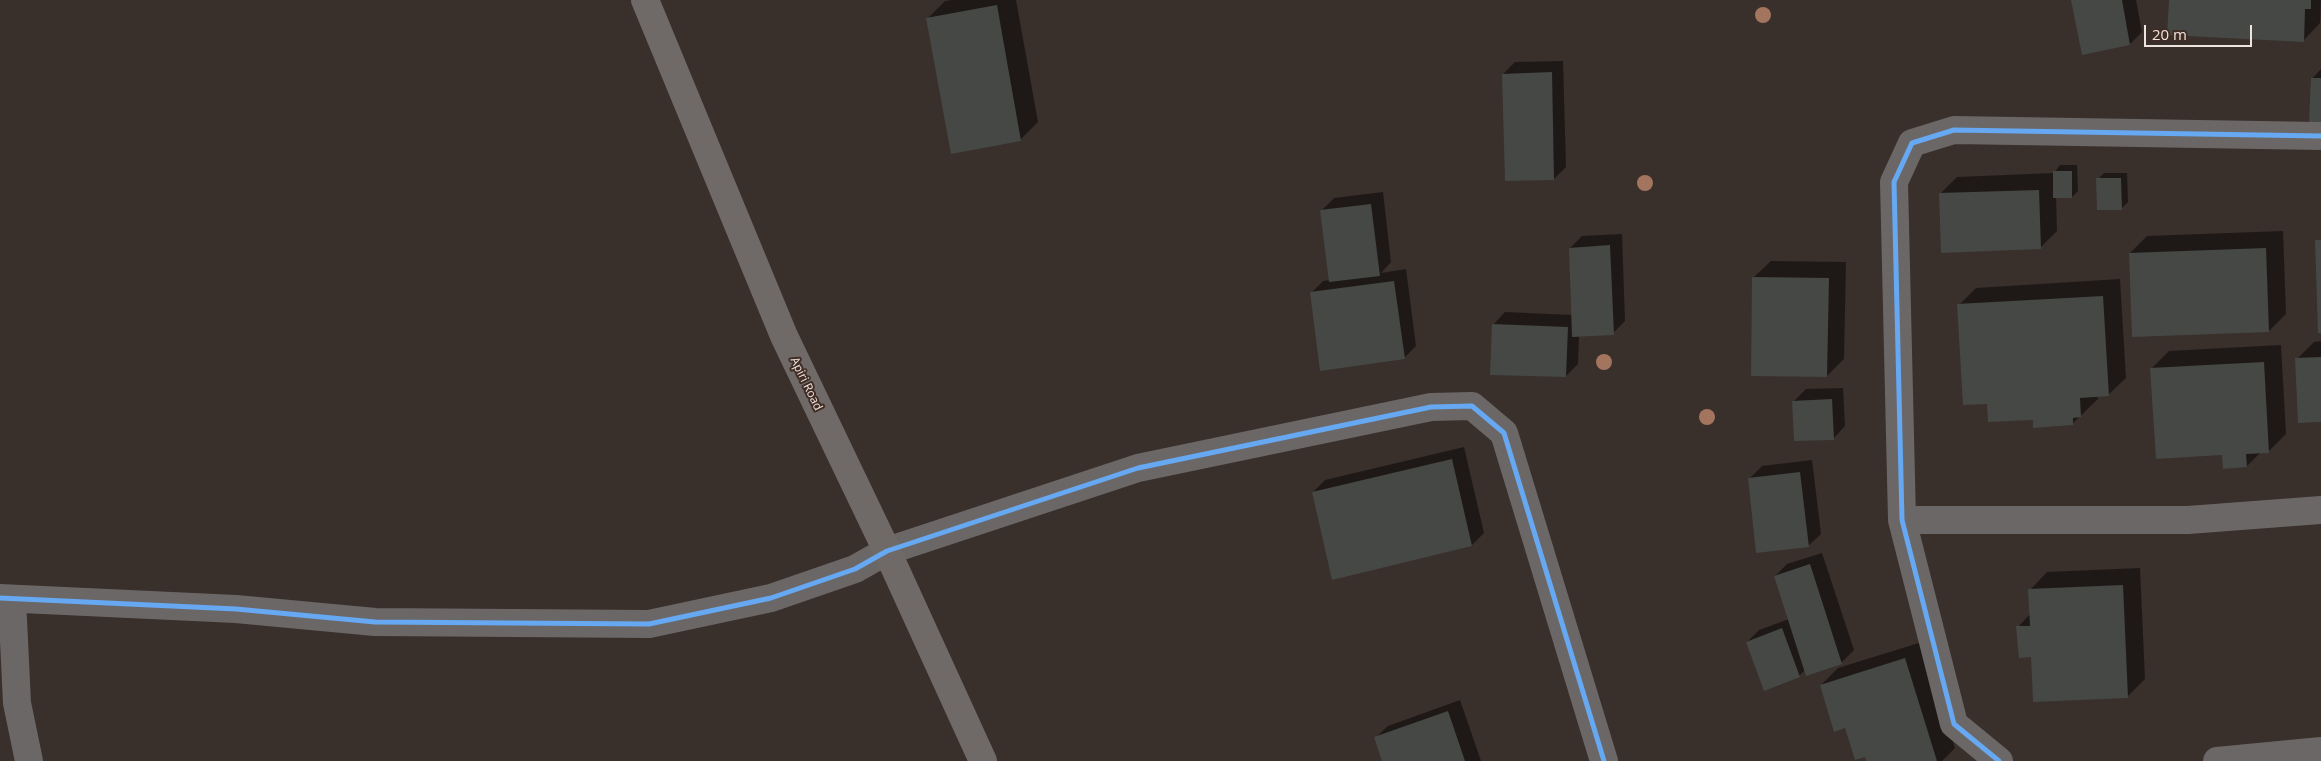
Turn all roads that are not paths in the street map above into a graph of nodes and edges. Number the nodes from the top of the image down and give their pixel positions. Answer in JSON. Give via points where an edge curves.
{"nodes":[{"id":1,"x":645,"y":0,"type":"edge"},
{"id":2,"x":2321,"y":136,"type":"edge"},
{"id":3,"x":2321,"y":510,"type":"edge"},
{"id":4,"x":1902,"y":520,"type":"junction"},
{"id":5,"x":886,"y":551,"type":"junction"},
{"id":6,"x":6,"y":598,"type":"edge"},
{"id":7,"x":2321,"y":751,"type":"edge"},
{"id":8,"x":29,"y":761,"type":"edge"},
{"id":9,"x":983,"y":761,"type":"edge"},
{"id":10,"x":1604,"y":761,"type":"edge"},
{"id":11,"x":1999,"y":761,"type":"edge"},
{"id":12,"x":2217,"y":761,"type":"edge"}],
"edges":[{"from":1,"to":5,"type":"street","name":"Apiri Road","via":[[784,336]]},
{"from":2,"to":4,"type":"street","via":[[1954,130],[1912,142],[1894,182]]},
{"from":3,"to":4,"type":"street","via":[[2188,520]]},
{"from":4,"to":11,"type":"street","via":[[1954,724]]},
{"from":5,"to":6,"type":"street","via":[[855,569],[771,598],[649,624],[375,622],[236,609]]},
{"from":5,"to":9,"type":"street","name":"Apiri Road"},
{"from":5,"to":10,"type":"street","via":[[1138,468],[1431,407],[1472,406],[1504,433]]},
{"from":6,"to":8,"type":"street","via":[[17,703]]},
{"from":7,"to":12,"type":"street"}]}
